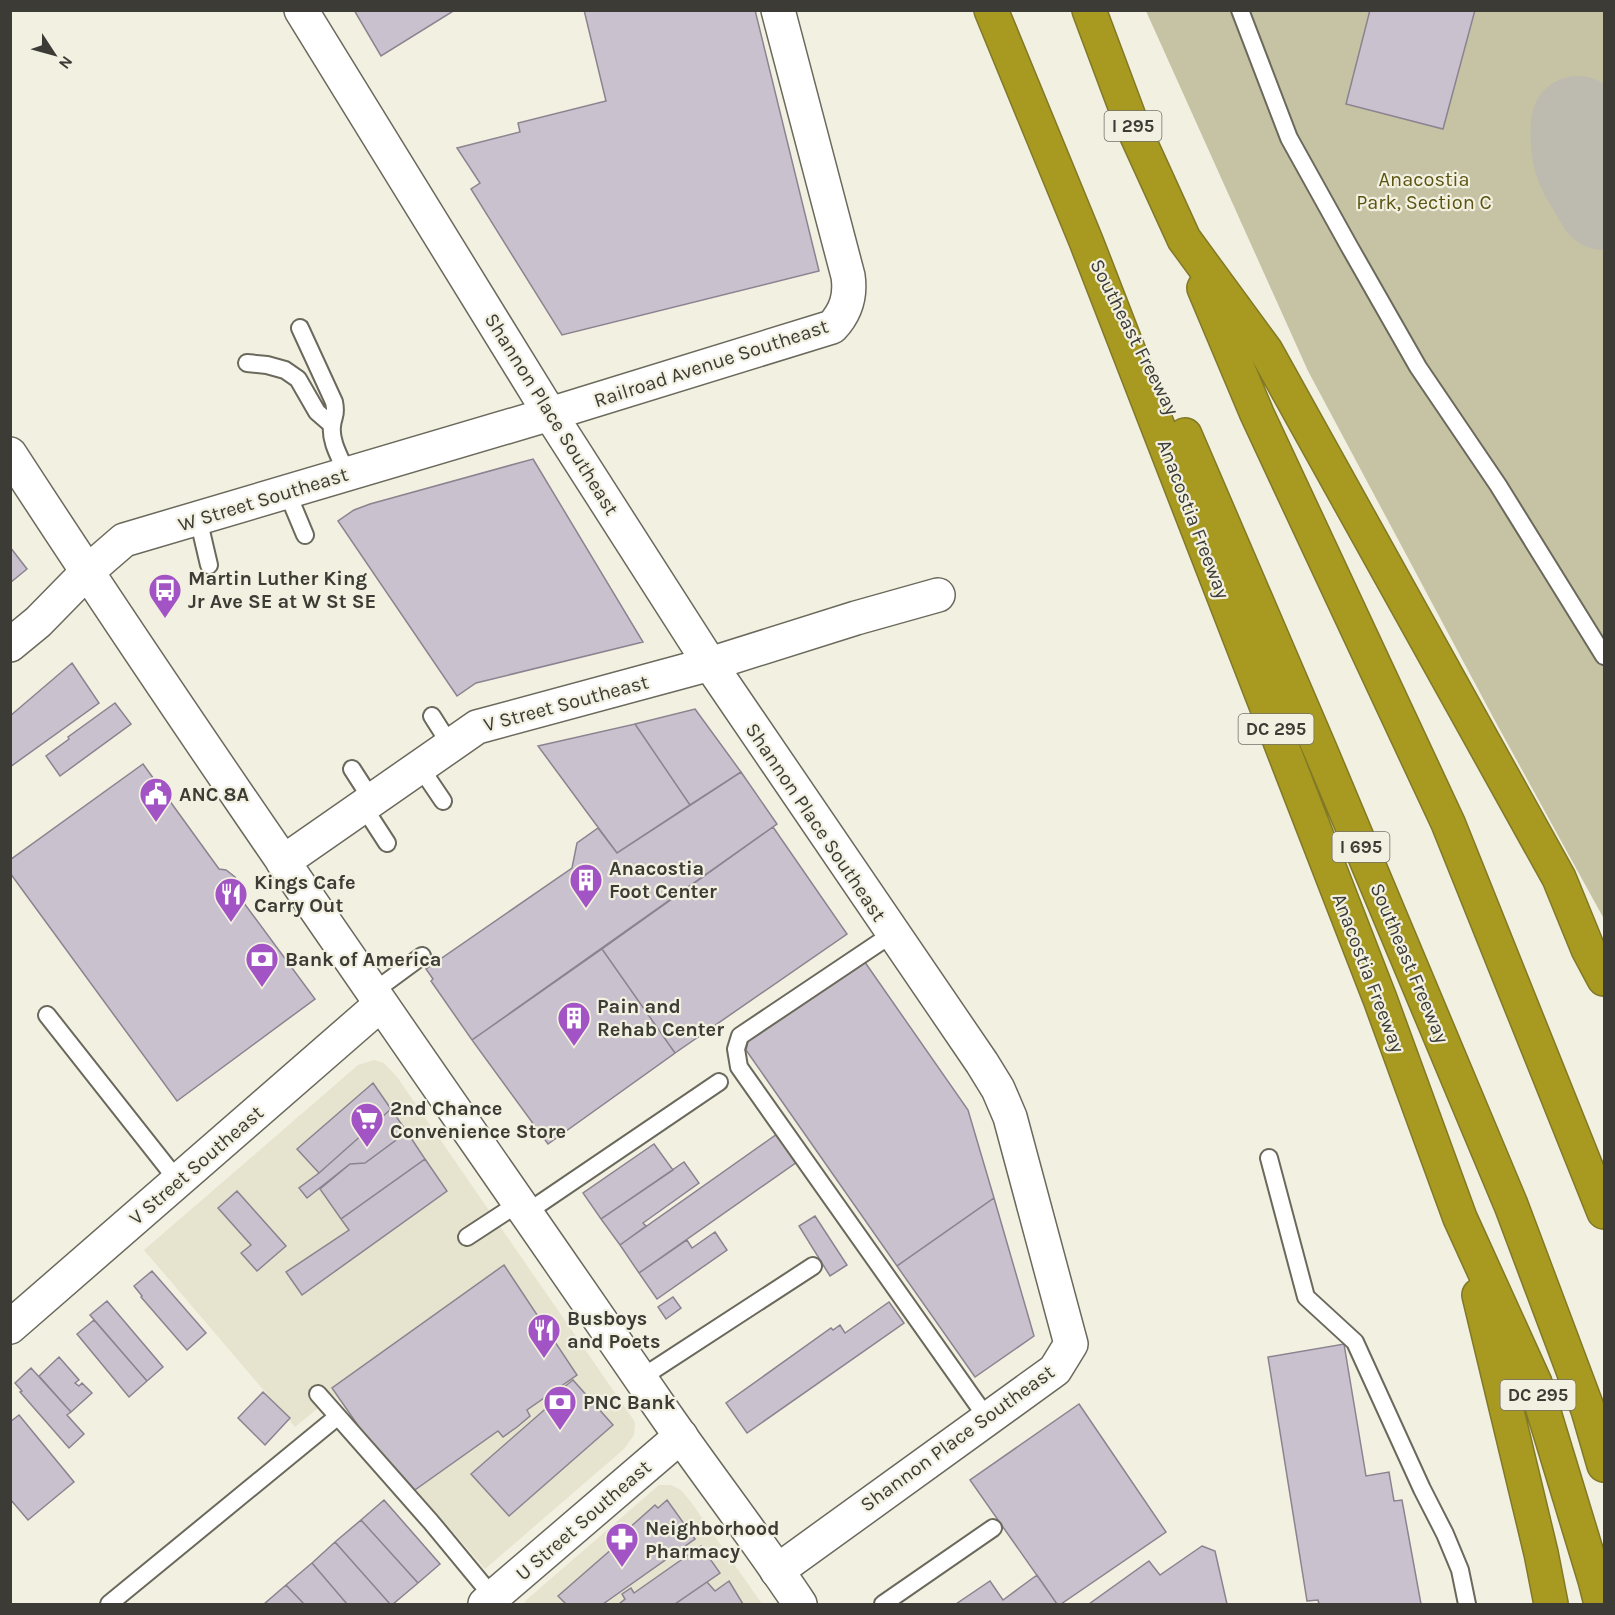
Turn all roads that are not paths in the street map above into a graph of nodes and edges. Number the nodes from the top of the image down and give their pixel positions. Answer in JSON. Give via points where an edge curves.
{"nodes":[{"id":1,"x":301,"y":10,"type":"edge"},
{"id":2,"x":778,"y":10,"type":"edge"},
{"id":3,"x":991,"y":10,"type":"edge"},
{"id":4,"x":1089,"y":10,"type":"edge"},
{"id":5,"x":1244,"y":13,"type":"edge"},
{"id":6,"x":1184,"y":239,"type":"junction"},
{"id":7,"x":1086,"y":241,"type":"junction"},
{"id":8,"x":300,"y":328,"type":"dead end"},
{"id":9,"x":247,"y":363,"type":"dead end"},
{"id":10,"x":550,"y":414,"type":"junction"},
{"id":11,"x":332,"y":425,"type":"junction"},
{"id":12,"x":10,"y":454,"type":"edge"},
{"id":13,"x":347,"y":474,"type":"junction"},
{"id":14,"x":287,"y":492,"type":"junction"},
{"id":15,"x":198,"y":518,"type":"junction"},
{"id":16,"x":305,"y":535,"type":"dead end"},
{"id":17,"x":209,"y":565,"type":"dead end"},
{"id":18,"x":87,"y":572,"type":"junction"},
{"id":19,"x":938,"y":595,"type":"dead end"},
{"id":20,"x":10,"y":645,"type":"edge"},
{"id":21,"x":1605,"y":656,"type":"edge"},
{"id":22,"x":710,"y":664,"type":"junction"},
{"id":23,"x":432,"y":716,"type":"dead end"},
{"id":24,"x":451,"y":746,"type":"junction"},
{"id":25,"x":420,"y":767,"type":"junction"},
{"id":26,"x":352,"y":769,"type":"dead end"},
{"id":27,"x":443,"y":801,"type":"dead end"},
{"id":28,"x":368,"y":803,"type":"junction"},
{"id":29,"x":387,"y":843,"type":"dead end"},
{"id":30,"x":283,"y":862,"type":"junction"},
{"id":31,"x":892,"y":933,"type":"junction"},
{"id":32,"x":422,"y":956,"type":"dead end"},
{"id":33,"x":1605,"y":979,"type":"edge"},
{"id":34,"x":377,"y":998,"type":"junction"},
{"id":35,"x":47,"y":1015,"type":"dead end"},
{"id":36,"x":718,"y":1082,"type":"dead end"},
{"id":37,"x":1269,"y":1158,"type":"dead end"},
{"id":38,"x":178,"y":1181,"type":"junction"},
{"id":39,"x":523,"y":1208,"type":"junction"},
{"id":40,"x":1605,"y":1212,"type":"edge"},
{"id":41,"x":1460,"y":1218,"type":"junction"},
{"id":42,"x":467,"y":1237,"type":"dead end"},
{"id":43,"x":813,"y":1266,"type":"dead end"},
{"id":44,"x":10,"y":1327,"type":"edge"},
{"id":45,"x":641,"y":1378,"type":"junction"},
{"id":46,"x":318,"y":1394,"type":"dead end"},
{"id":47,"x":337,"y":1417,"type":"junction"},
{"id":48,"x":987,"y":1418,"type":"junction"},
{"id":49,"x":681,"y":1436,"type":"junction"},
{"id":50,"x":1605,"y":1465,"type":"edge"},
{"id":51,"x":993,"y":1528,"type":"dead end"},
{"id":52,"x":777,"y":1571,"type":"junction"},
{"id":53,"x":489,"y":1601,"type":"edge"},
{"id":54,"x":109,"y":1605,"type":"edge"},
{"id":55,"x":800,"y":1605,"type":"edge"},
{"id":56,"x":883,"y":1605,"type":"edge"},
{"id":57,"x":1467,"y":1605,"type":"edge"},
{"id":58,"x":1551,"y":1605,"type":"edge"},
{"id":59,"x":1600,"y":1605,"type":"edge"}],
"edges":[{"from":1,"to":10,"type":"street","name":"Shannon Place Southeast"},
{"from":2,"to":10,"type":"street","name":"Railroad Avenue Southeast","via":[[848,276],[846,309],[832,327]]},
{"from":3,"to":7,"type":"highway","name":"Anacostia Freeway"},
{"from":4,"to":6,"type":"highway","number":"I 295","via":[[1132,125]]},
{"from":5,"to":21,"type":"lane","via":[[1289,138],[1349,246],[1418,367],[1498,485]]},
{"from":6,"to":33,"type":"highway","via":[[1266,351],[1559,878],[1588,949]]},
{"from":6,"to":40,"type":"highway","via":[[1257,414],[1448,823]]},
{"from":7,"to":41,"type":"highway","name":"Anacostia Freeway","number":"DC 295","via":[[1380,999]]},
{"from":7,"to":50,"type":"highway","name":"Southeast Freeway","number":"I 695","via":[[1171,404],[1319,747],[1511,1205]]},
{"from":8,"to":11,"type":"lane","via":[[334,402],[337,413]]},
{"from":9,"to":11,"type":"lane","via":[[285,370],[298,379],[317,412]]},
{"from":10,"to":13,"type":"street","name":"W Street Southeast"},
{"from":10,"to":22,"type":"street","name":"Shannon Place Southeast"},
{"from":11,"to":13,"type":"lane","via":[[334,443]]},
{"from":12,"to":18,"type":"street"},
{"from":13,"to":14,"type":"street","name":"W Street Southeast"},
{"from":14,"to":15,"type":"street","name":"W Street Southeast"},
{"from":14,"to":16,"type":"lane"},
{"from":15,"to":17,"type":"lane"},
{"from":15,"to":18,"type":"street","name":"W Street Southeast","via":[[124,540]]},
{"from":18,"to":20,"type":"street","name":"W Street Southeast"},
{"from":18,"to":30,"type":"street"},
{"from":19,"to":22,"type":"street","name":"V Street Southeast"},
{"from":22,"to":24,"type":"street","name":"V Street Southeast","via":[[477,727]]},
{"from":22,"to":31,"type":"street","name":"Shannon Place Southeast"},
{"from":23,"to":24,"type":"lane"},
{"from":24,"to":25,"type":"street","name":"V Street Southeast"},
{"from":25,"to":27,"type":"lane"},
{"from":25,"to":28,"type":"street","name":"V Street Southeast"},
{"from":26,"to":28,"type":"lane"},
{"from":28,"to":29,"type":"lane"},
{"from":28,"to":30,"type":"street","name":"V Street Southeast"},
{"from":30,"to":34,"type":"street"},
{"from":31,"to":48,"type":"street","name":"Shannon Place Southeast","via":[[998,1089],[1010,1117],[1071,1344],[1055,1370]]},
{"from":31,"to":48,"type":"lane","via":[[740,1036],[736,1049],[739,1067]]},
{"from":32,"to":34,"type":"lane"},
{"from":34,"to":38,"type":"street","name":"V Street Southeast"},
{"from":34,"to":39,"type":"street"},
{"from":35,"to":38,"type":"lane"},
{"from":36,"to":39,"type":"lane"},
{"from":37,"to":57,"type":"lane","via":[[1306,1298],[1355,1342],[1446,1534],[1460,1569]]},
{"from":38,"to":44,"type":"street","name":"V Street Southeast"},
{"from":39,"to":42,"type":"lane"},
{"from":39,"to":45,"type":"street"},
{"from":41,"to":58,"type":"highway"},
{"from":41,"to":59,"type":"highway","name":"Anacostia Freeway","number":"DC 295","via":[[1534,1383]]},
{"from":43,"to":45,"type":"lane"},
{"from":45,"to":49,"type":"street"},
{"from":46,"to":47,"type":"lane"},
{"from":47,"to":53,"type":"lane","via":[[431,1522]]},
{"from":47,"to":54,"type":"lane"},
{"from":48,"to":52,"type":"street","name":"Shannon Place Southeast"},
{"from":49,"to":52,"type":"street"},
{"from":49,"to":53,"type":"street","name":"U Street Southeast"},
{"from":51,"to":56,"type":"lane"},
{"from":52,"to":55,"type":"street"}]}
